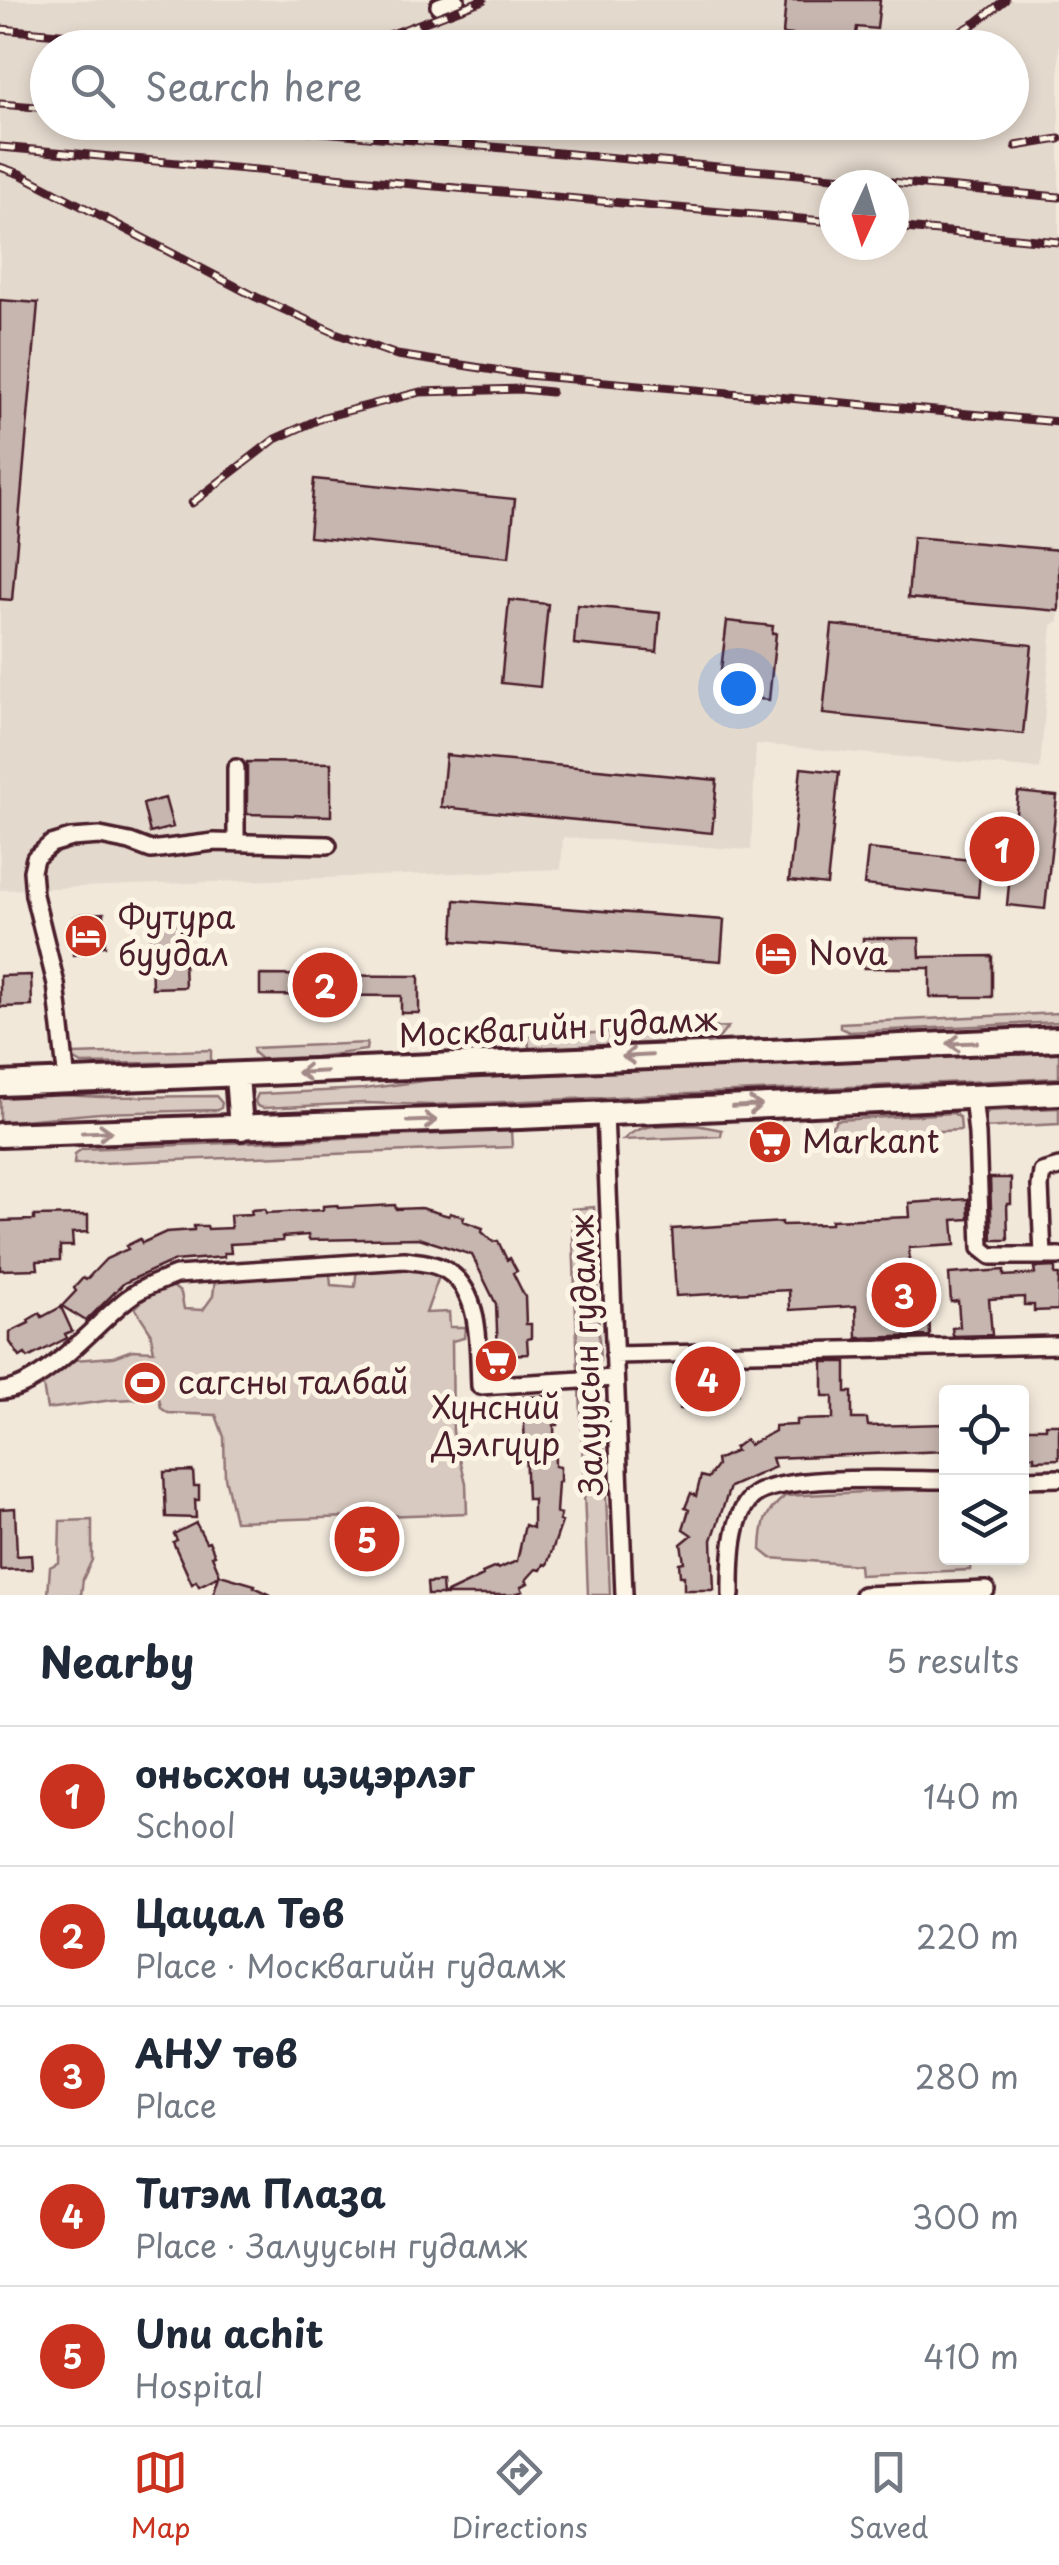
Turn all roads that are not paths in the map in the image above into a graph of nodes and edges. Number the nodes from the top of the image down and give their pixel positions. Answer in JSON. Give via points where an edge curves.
{"nodes":[{"id":1,"x":456,"y":0,"type":"edge"},
{"id":2,"x":439,"y":6,"type":"dead end"},
{"id":3,"x":236,"y":768,"type":"dead end"},
{"id":4,"x":236,"y":842,"type":"junction"},
{"id":5,"x":328,"y":844,"type":"dead end"},
{"id":6,"x":1059,"y":1039,"type":"edge"},
{"id":7,"x":237,"y":1076,"type":"junction"},
{"id":8,"x":67,"y":1082,"type":"junction"},
{"id":9,"x":0,"y":1084,"type":"edge"},
{"id":10,"x":1059,"y":1092,"type":"edge"},
{"id":11,"x":973,"y":1096,"type":"junction"},
{"id":12,"x":605,"y":1113,"type":"junction"},
{"id":13,"x":241,"y":1128,"type":"junction"},
{"id":14,"x":0,"y":1135,"type":"edge"},
{"id":15,"x":1059,"y":1166,"type":"edge"},
{"id":16,"x":1051,"y":1256,"type":"edge"},
{"id":17,"x":1059,"y":1345,"type":"edge"},
{"id":18,"x":614,"y":1355,"type":"junction"},
{"id":19,"x":615,"y":1378,"type":"junction"},
{"id":20,"x":0,"y":1391,"type":"edge"},
{"id":21,"x":1059,"y":1478,"type":"edge"},
{"id":22,"x":1029,"y":1479,"type":"edge"},
{"id":23,"x":939,"y":1480,"type":"edge"},
{"id":24,"x":986,"y":1590,"type":"dead end"},
{"id":25,"x":624,"y":1595,"type":"edge"},
{"id":26,"x":731,"y":1595,"type":"edge"},
{"id":27,"x":862,"y":1595,"type":"edge"}],
"edges":[{"from":1,"to":2,"type":"street"},
{"from":3,"to":4,"type":"street"},
{"from":4,"to":5,"type":"street"},
{"from":4,"to":8,"type":"street","via":[[151,850],[100,836],[71,838],[35,858],[34,895],[56,984]]},
{"from":6,"to":7,"type":"highway","name":"Москвагийн гудамж","one_way":true},
{"from":7,"to":8,"type":"highway","name":"Москвагийн гудамж"},
{"from":7,"to":13,"type":"highway"},
{"from":8,"to":9,"type":"highway","name":"Москвагийн гудамж"},
{"from":10,"to":11,"type":"highway"},
{"from":12,"to":11,"type":"highway","one_way":true},
{"from":11,"to":16,"type":"street","via":[[980,1248],[991,1256]]},
{"from":13,"to":12,"type":"highway","one_way":true},
{"from":12,"to":18,"type":"street","name":"Залуусын гудамж"},
{"from":14,"to":13,"type":"highway","one_way":true},
{"from":15,"to":16,"type":"street","via":[[1042,1172],[1040,1186]]},
{"from":17,"to":18,"type":"street"},
{"from":18,"to":19,"type":"street","name":"Залуусын гудамж"},
{"from":19,"to":20,"type":"street","via":[[480,1386],[466,1291],[450,1273],[404,1260],[176,1275],[126,1300],[32,1381]]},
{"from":19,"to":25,"type":"street","name":"Залуусын гудамж"},
{"from":21,"to":22,"type":"street"},
{"from":23,"to":26,"type":"street","via":[[796,1482],[753,1496],[731,1550]]},
{"from":24,"to":27,"type":"street"}]}
